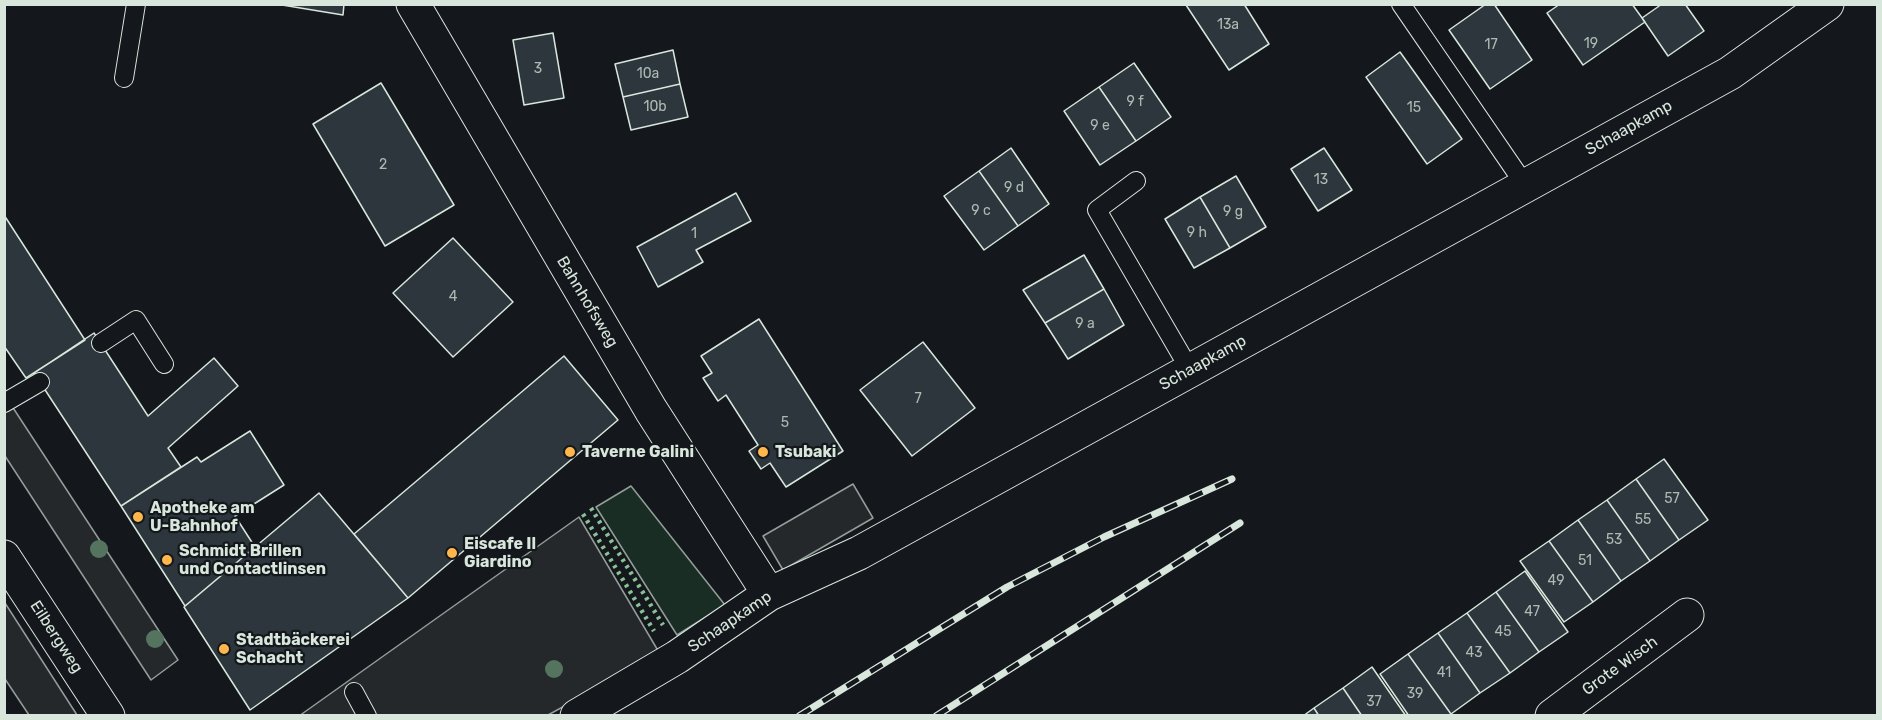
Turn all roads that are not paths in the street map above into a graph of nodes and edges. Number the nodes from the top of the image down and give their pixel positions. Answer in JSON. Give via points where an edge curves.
{"nodes":[{"id":1,"x":136,"y":4,"type":"edge"},
{"id":2,"x":413,"y":4,"type":"edge"},
{"id":3,"x":1401,"y":4,"type":"edge"},
{"id":4,"x":1827,"y":4,"type":"edge"},
{"id":5,"x":124,"y":78,"type":"dead end"},
{"id":6,"x":1136,"y":181,"type":"dead end"},
{"id":7,"x":1525,"y":185,"type":"junction"},
{"id":8,"x":100,"y":343,"type":"dead end"},
{"id":9,"x":164,"y":364,"type":"dead end"},
{"id":10,"x":1190,"y":370,"type":"junction"},
{"id":11,"x":40,"y":382,"type":"dead end"},
{"id":12,"x":4,"y":403,"type":"edge"},
{"id":13,"x":4,"y":557,"type":"edge"},
{"id":14,"x":769,"y":594,"type":"junction"},
{"id":15,"x":1687,"y":615,"type":"dead end"},
{"id":16,"x":354,"y":692,"type":"dead end"},
{"id":17,"x":108,"y":716,"type":"edge"},
{"id":18,"x":367,"y":716,"type":"edge"},
{"id":19,"x":577,"y":716,"type":"edge"},
{"id":20,"x":1552,"y":716,"type":"edge"}],
"edges":[{"from":1,"to":5,"type":"lane"},
{"from":2,"to":14,"type":"street","name":"Bahnhofsweg","via":[[651,410]]},
{"from":3,"to":7,"type":"lane"},
{"from":4,"to":7,"type":"street","name":"Schaapkamp","via":[[1730,72]]},
{"from":6,"to":10,"type":"lane","via":[[1097,210]]},
{"from":7,"to":10,"type":"street","name":"Schaapkamp"},
{"from":8,"to":9,"type":"lane","via":[[136,320]]},
{"from":10,"to":14,"type":"street","name":"Schaapkamp","via":[[860,553]]},
{"from":11,"to":12,"type":"lane"},
{"from":13,"to":17,"type":"street","name":"Eilbergweg"},
{"from":14,"to":19,"type":"street","name":"Schaapkamp","via":[[677,657]]},
{"from":15,"to":20,"type":"street","name":"Grote Wisch"},
{"from":16,"to":18,"type":"lane"}]}
